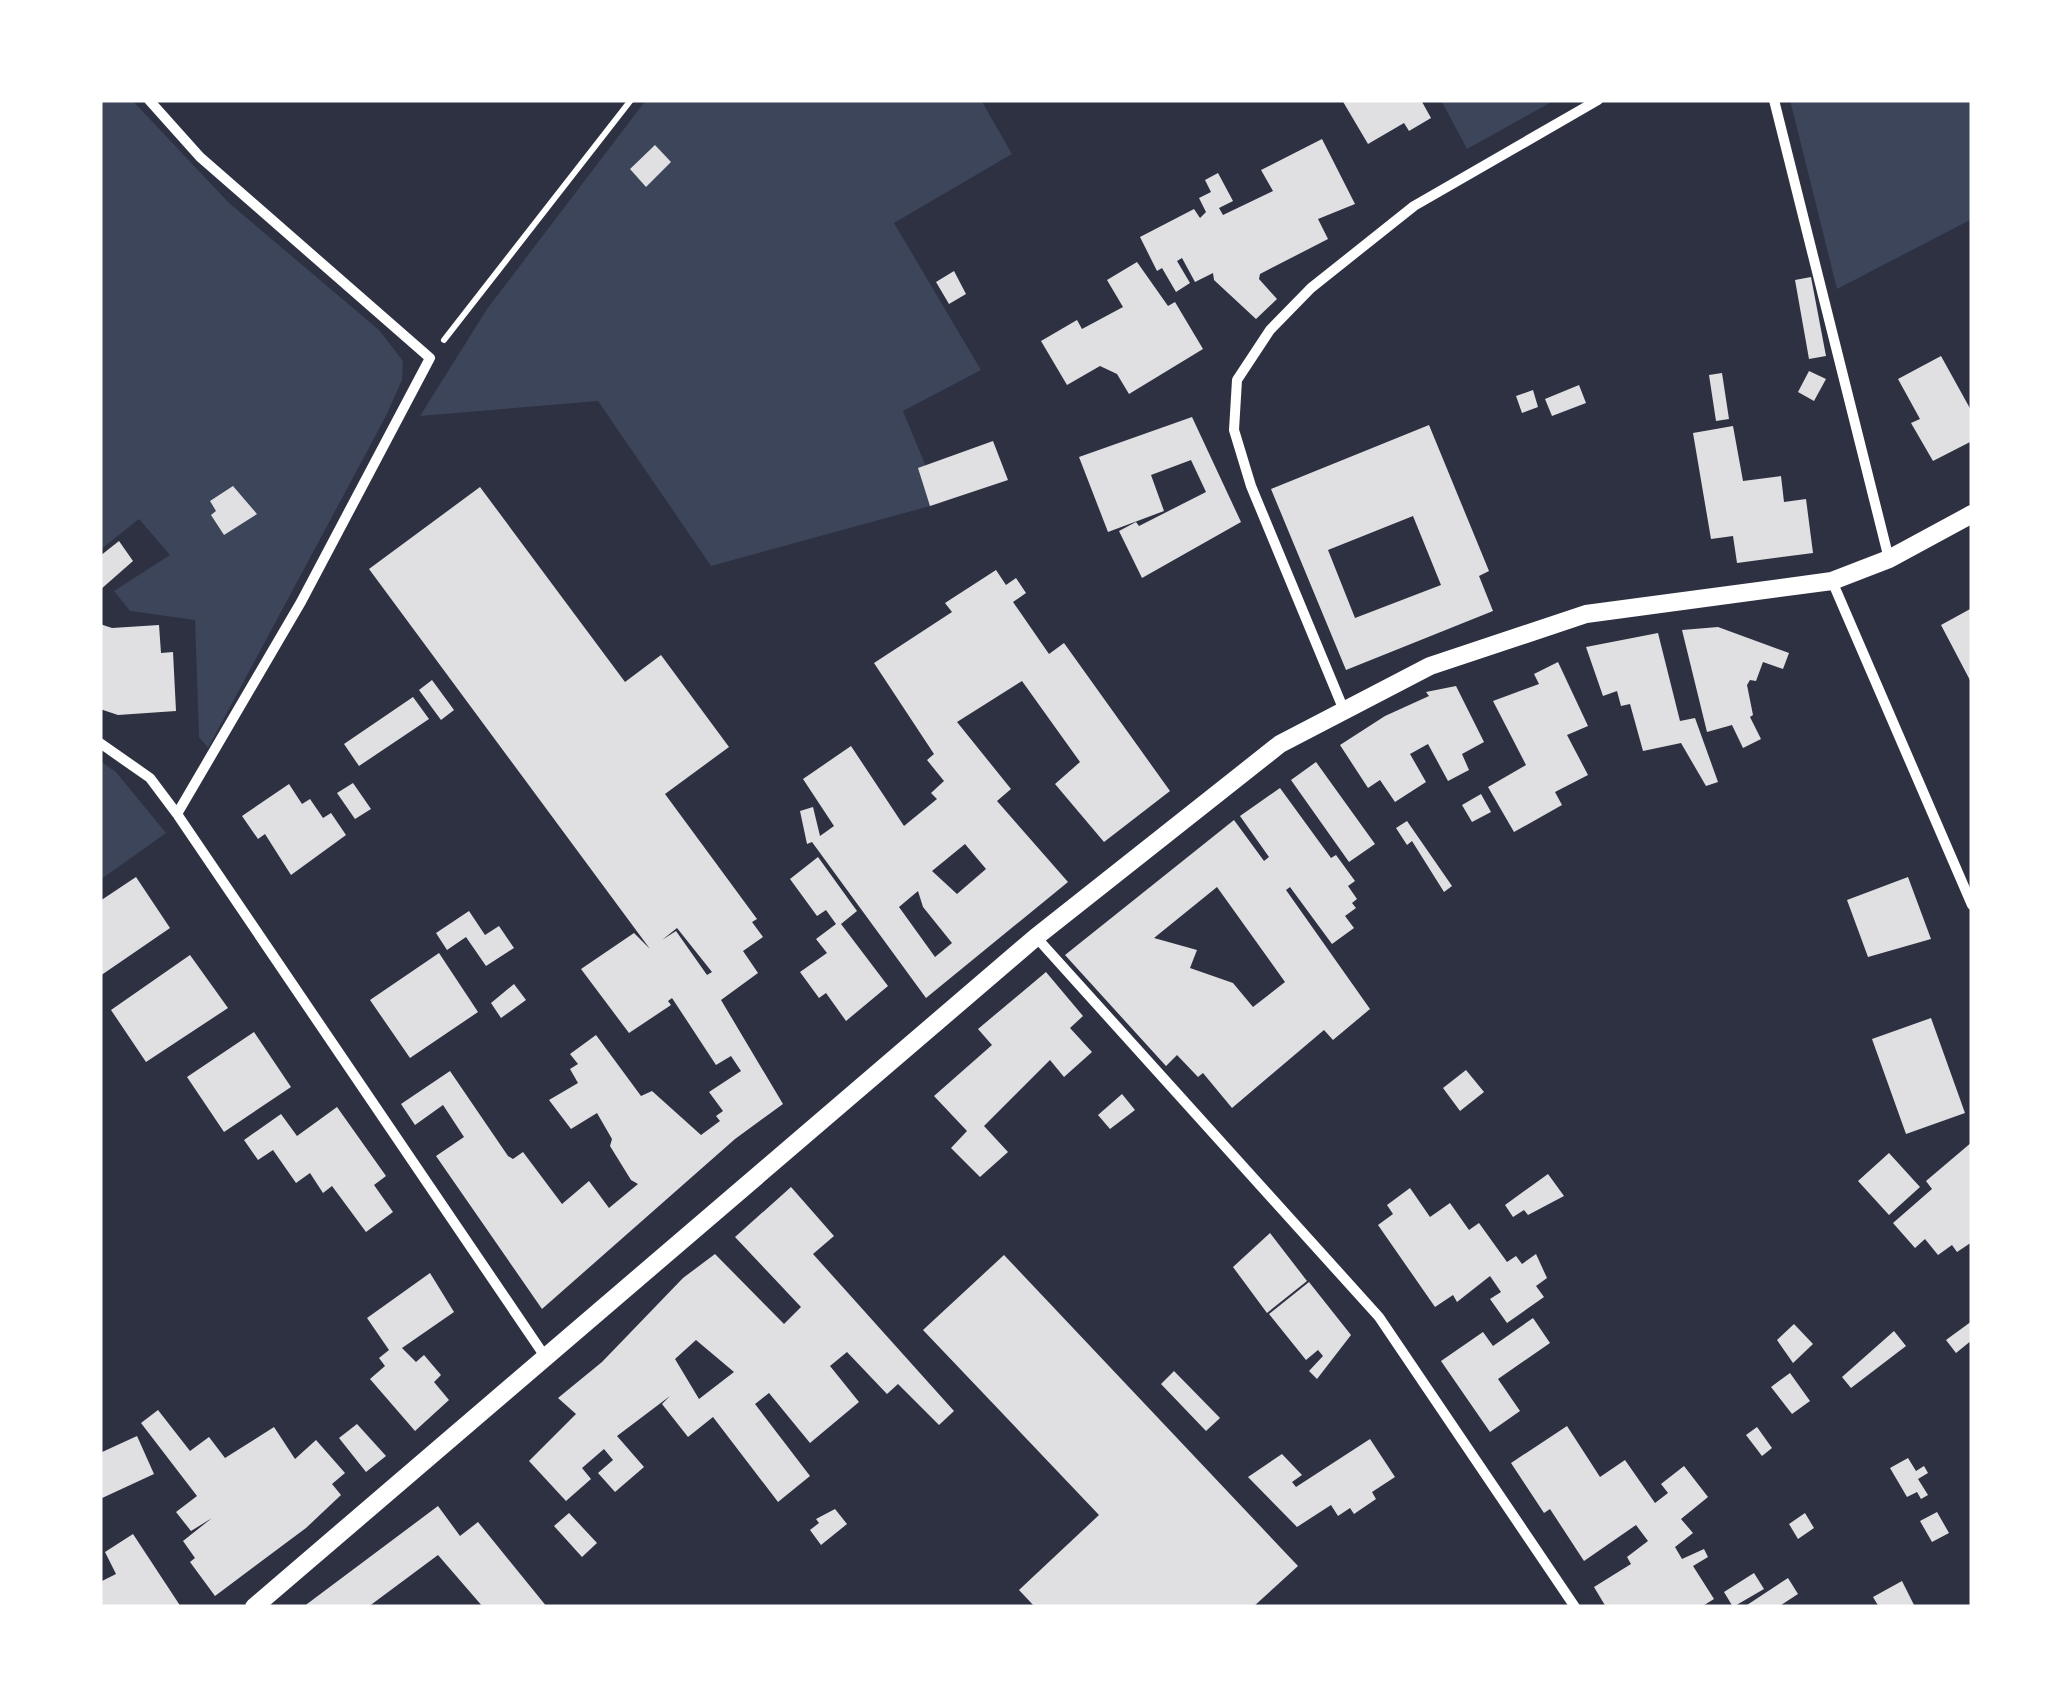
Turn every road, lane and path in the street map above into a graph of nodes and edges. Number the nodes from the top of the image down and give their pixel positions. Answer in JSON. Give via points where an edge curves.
{"nodes":[{"id":1,"x":149,"y":100,"type":"edge"},
{"id":2,"x":631,"y":100,"type":"edge"},
{"id":3,"x":1598,"y":100,"type":"edge"},
{"id":4,"x":1774,"y":100,"type":"edge"},
{"id":5,"x":430,"y":358,"type":"junction"},
{"id":6,"x":1972,"y":514,"type":"edge"},
{"id":7,"x":1889,"y":558,"type":"junction"},
{"id":8,"x":1832,"y":581,"type":"junction"},
{"id":9,"x":1343,"y":708,"type":"junction"},
{"id":10,"x":100,"y":743,"type":"edge"},
{"id":11,"x":177,"y":814,"type":"junction"},
{"id":12,"x":1972,"y":905,"type":"edge"},
{"id":13,"x":1036,"y":936,"type":"junction"},
{"id":14,"x":546,"y":1358,"type":"junction"},
{"id":15,"x":254,"y":1607,"type":"edge"},
{"id":16,"x":1574,"y":1607,"type":"edge"}],
"edges":[{"from":1,"to":5,"type":"street","via":[[212,168]]},
{"from":2,"to":5,"type":"path"},
{"from":3,"to":9,"type":"street","via":[[1401,216],[1311,288],[1270,330],[1236,380],[1234,430],[1251,486]]},
{"from":4,"to":7,"type":"street"},
{"from":5,"to":11,"type":"street","via":[[301,602]]},
{"from":6,"to":7,"type":"street"},
{"from":7,"to":8,"type":"street"},
{"from":8,"to":9,"type":"street","via":[[1586,614],[1430,666]]},
{"from":8,"to":12,"type":"street"},
{"from":9,"to":13,"type":"street","via":[[1216,790]]},
{"from":10,"to":11,"type":"street","via":[[150,778]]},
{"from":11,"to":14,"type":"street"},
{"from":13,"to":14,"type":"street"},
{"from":13,"to":16,"type":"street","via":[[1379,1318]]},
{"from":14,"to":15,"type":"street"}]}
